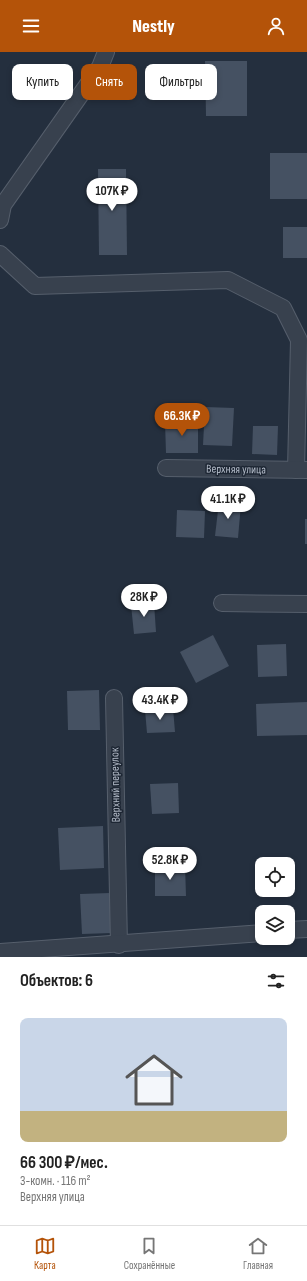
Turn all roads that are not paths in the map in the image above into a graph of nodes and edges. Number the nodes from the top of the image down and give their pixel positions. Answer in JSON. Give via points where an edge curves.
{"nodes":[{"id":1,"x":106,"y":52,"type":"edge"},
{"id":2,"x":0,"y":220,"type":"edge"},
{"id":3,"x":0,"y":254,"type":"edge"},
{"id":4,"x":166,"y":468,"type":"dead end"},
{"id":5,"x":302,"y":470,"type":"edge"},
{"id":6,"x":222,"y":603,"type":"dead end"},
{"id":7,"x":307,"y":604,"type":"edge"},
{"id":8,"x":114,"y":698,"type":"dead end"},
{"id":9,"x":307,"y":929,"type":"edge"},
{"id":10,"x":295,"y":930,"type":"edge"},
{"id":11,"x":255,"y":934,"type":"edge"},
{"id":12,"x":118,"y":945,"type":"junction"},
{"id":13,"x":0,"y":952,"type":"edge"}],
"edges":[{"from":1,"to":2,"type":"street","via":[[100,66],[3,205]]},
{"from":3,"to":5,"type":"street","via":[[35,286],[228,280],[283,308],[298,340]]},
{"from":4,"to":5,"type":"street","name":"Верхняя улица"},
{"from":6,"to":7,"type":"street"},
{"from":8,"to":12,"type":"street","name":"Верхний переулок"},
{"from":9,"to":10,"type":"street"},
{"from":11,"to":12,"type":"street"},
{"from":12,"to":13,"type":"street"}]}
